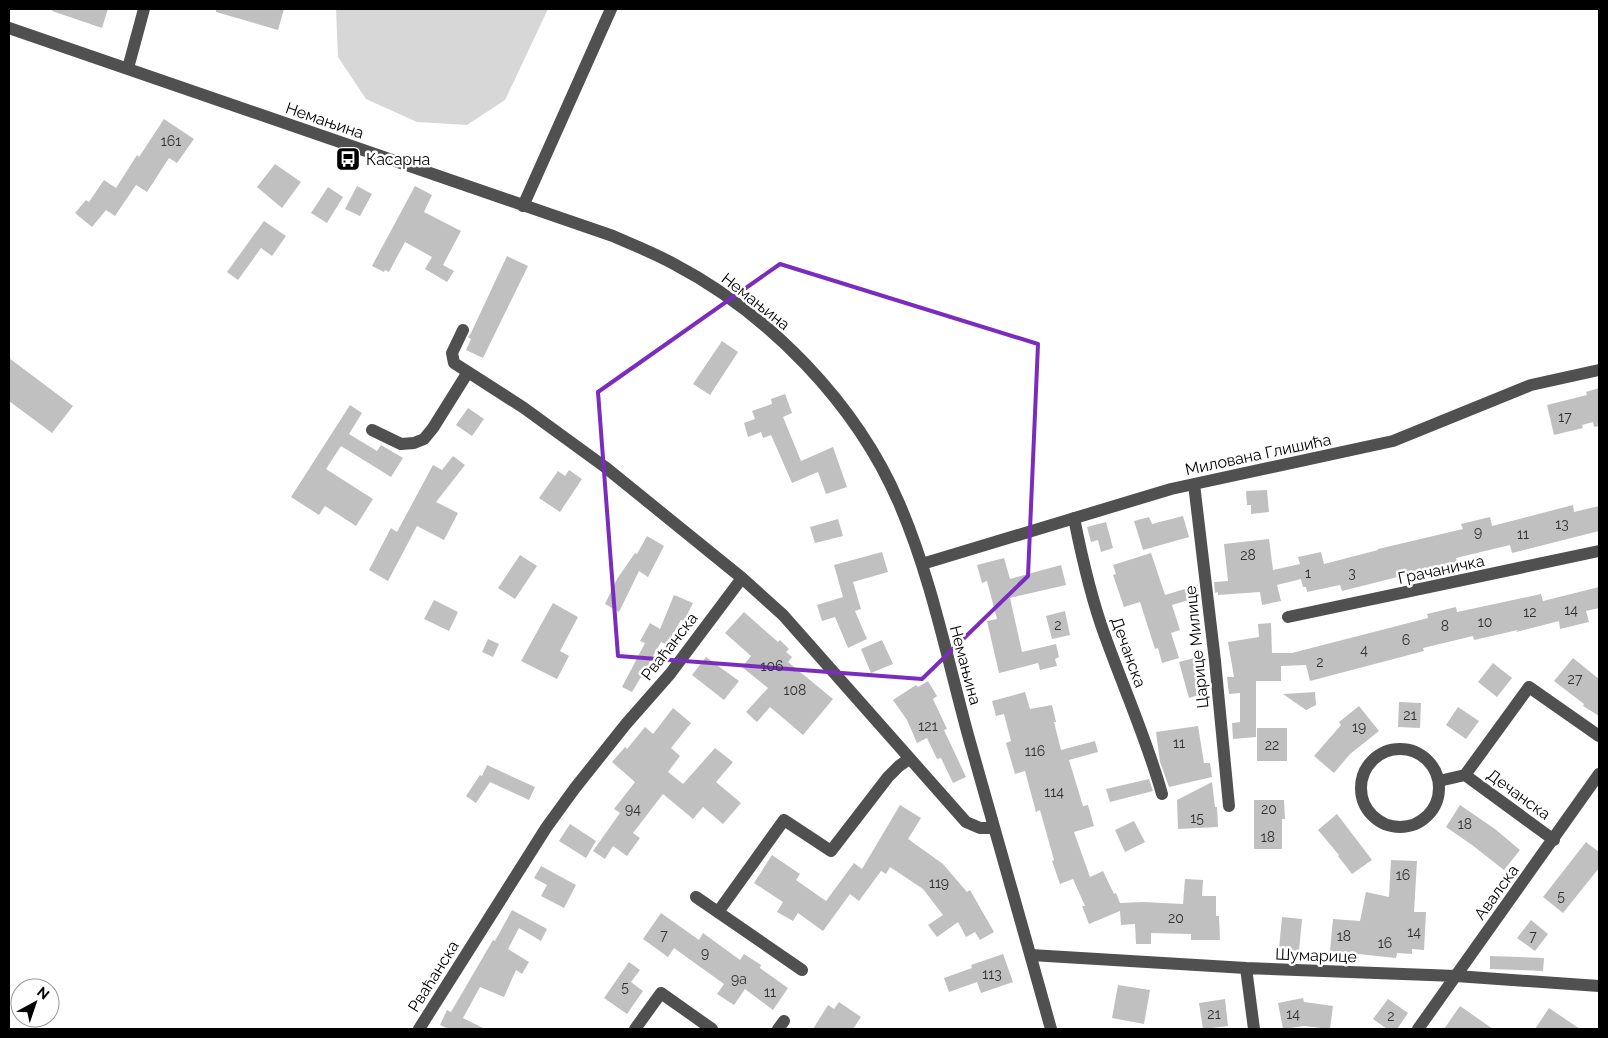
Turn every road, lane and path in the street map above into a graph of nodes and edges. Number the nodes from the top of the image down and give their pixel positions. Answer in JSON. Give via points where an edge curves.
{"nodes":[{"id":1,"x":144,"y":9,"type":"edge"},
{"id":2,"x":611,"y":9,"type":"edge"},
{"id":3,"x":9,"y":28,"type":"edge"},
{"id":4,"x":128,"y":68,"type":"junction"},
{"id":5,"x":523,"y":206,"type":"junction"},
{"id":6,"x":463,"y":330,"type":"dead end"},
{"id":7,"x":1599,"y":370,"type":"edge"},
{"id":8,"x":468,"y":372,"type":"junction"},
{"id":9,"x":372,"y":430,"type":"dead end"},
{"id":10,"x":1194,"y":484,"type":"junction"},
{"id":11,"x":1074,"y":518,"type":"junction"},
{"id":12,"x":1599,"y":552,"type":"edge"},
{"id":13,"x":922,"y":564,"type":"junction"},
{"id":14,"x":742,"y":578,"type":"junction"},
{"id":15,"x":1288,"y":618,"type":"dead end"},
{"id":16,"x":1599,"y":736,"type":"edge"},
{"id":17,"x":909,"y":759,"type":"junction"},
{"id":18,"x":1599,"y":774,"type":"edge"},
{"id":19,"x":1465,"y":775,"type":"junction"},
{"id":20,"x":1439,"y":781,"type":"junction"},
{"id":21,"x":1162,"y":794,"type":"dead end"},
{"id":22,"x":1229,"y":806,"type":"dead end"},
{"id":23,"x":993,"y":828,"type":"junction"},
{"id":24,"x":1554,"y":840,"type":"junction"},
{"id":25,"x":696,"y":897,"type":"dead end"},
{"id":26,"x":718,"y":912,"type":"junction"},
{"id":27,"x":1031,"y":955,"type":"junction"},
{"id":28,"x":1246,"y":968,"type":"junction"},
{"id":29,"x":802,"y":970,"type":"dead end"},
{"id":30,"x":1456,"y":976,"type":"junction"},
{"id":31,"x":1599,"y":986,"type":"edge"},
{"id":32,"x":419,"y":1029,"type":"edge"},
{"id":33,"x":635,"y":1029,"type":"edge"},
{"id":34,"x":712,"y":1029,"type":"edge"},
{"id":35,"x":1050,"y":1029,"type":"edge"},
{"id":36,"x":1254,"y":1029,"type":"edge"},
{"id":37,"x":1418,"y":1029,"type":"edge"}],
"edges":[{"from":1,"to":4,"type":"street"},
{"from":2,"to":5,"type":"street"},
{"from":3,"to":4,"type":"street","name":"Немањина"},
{"from":4,"to":5,"type":"street","name":"Немањина"},
{"from":5,"to":13,"type":"street","name":"Немањина","via":[[613,236],[675,264],[765,327],[826,386],[866,440],[899,502]]},
{"from":6,"to":8,"type":"street","via":[[452,353],[454,363]]},
{"from":7,"to":10,"type":"street","name":"Милована Глишића","via":[[1531,386],[1393,441]]},
{"from":8,"to":9,"type":"street","via":[[424,439],[401,444]]},
{"from":8,"to":14,"type":"street","via":[[605,467]]},
{"from":10,"to":11,"type":"street","name":"Милована Глишића"},
{"from":10,"to":22,"type":"street","name":"Царице Милице"},
{"from":11,"to":13,"type":"street","name":"Милована Глишића"},
{"from":11,"to":21,"type":"street","name":"Дечанска","via":[[1104,635],[1141,727]]},
{"from":12,"to":15,"type":"street","name":"Грачаничка"},
{"from":13,"to":23,"type":"street","name":"Немањина"},
{"from":14,"to":17,"type":"street","via":[[783,615]]},
{"from":14,"to":32,"type":"street","name":"Рваћанска","via":[[670,674],[626,724],[546,828]]},
{"from":16,"to":19,"type":"street","name":"Дечанска","via":[[1529,687]]},
{"from":17,"to":23,"type":"street","via":[[966,822],[980,828]]},
{"from":17,"to":26,"type":"street","via":[[888,776],[831,851],[784,820]]},
{"from":18,"to":24,"type":"street","name":"Авалска"},
{"from":19,"to":20,"type":"street","name":"Дечанска"},
{"from":19,"to":24,"type":"street","name":"Дечанска"},
{"from":20,"to":20,"type":"street","via":[[1435,769],[1417,752],[1393,749],[1376,756],[1364,770],[1360,795],[1364,806],[1377,820],[1394,827],[1406,827],[1428,815],[1439,794]]},
{"from":23,"to":27,"type":"street","name":"Немањина"},
{"from":24,"to":30,"type":"street","name":"Авалска"},
{"from":25,"to":26,"type":"street"},
{"from":26,"to":29,"type":"street"},
{"from":27,"to":28,"type":"street","name":"Шумарице"},
{"from":27,"to":35,"type":"street","name":"Немањина"},
{"from":28,"to":30,"type":"street","name":"Шумарице"},
{"from":28,"to":36,"type":"street"},
{"from":30,"to":31,"type":"street","name":"Шумарице"},
{"from":30,"to":37,"type":"street","name":"Авалска"},
{"from":33,"to":34,"type":"street","via":[[661,994]]}]}
